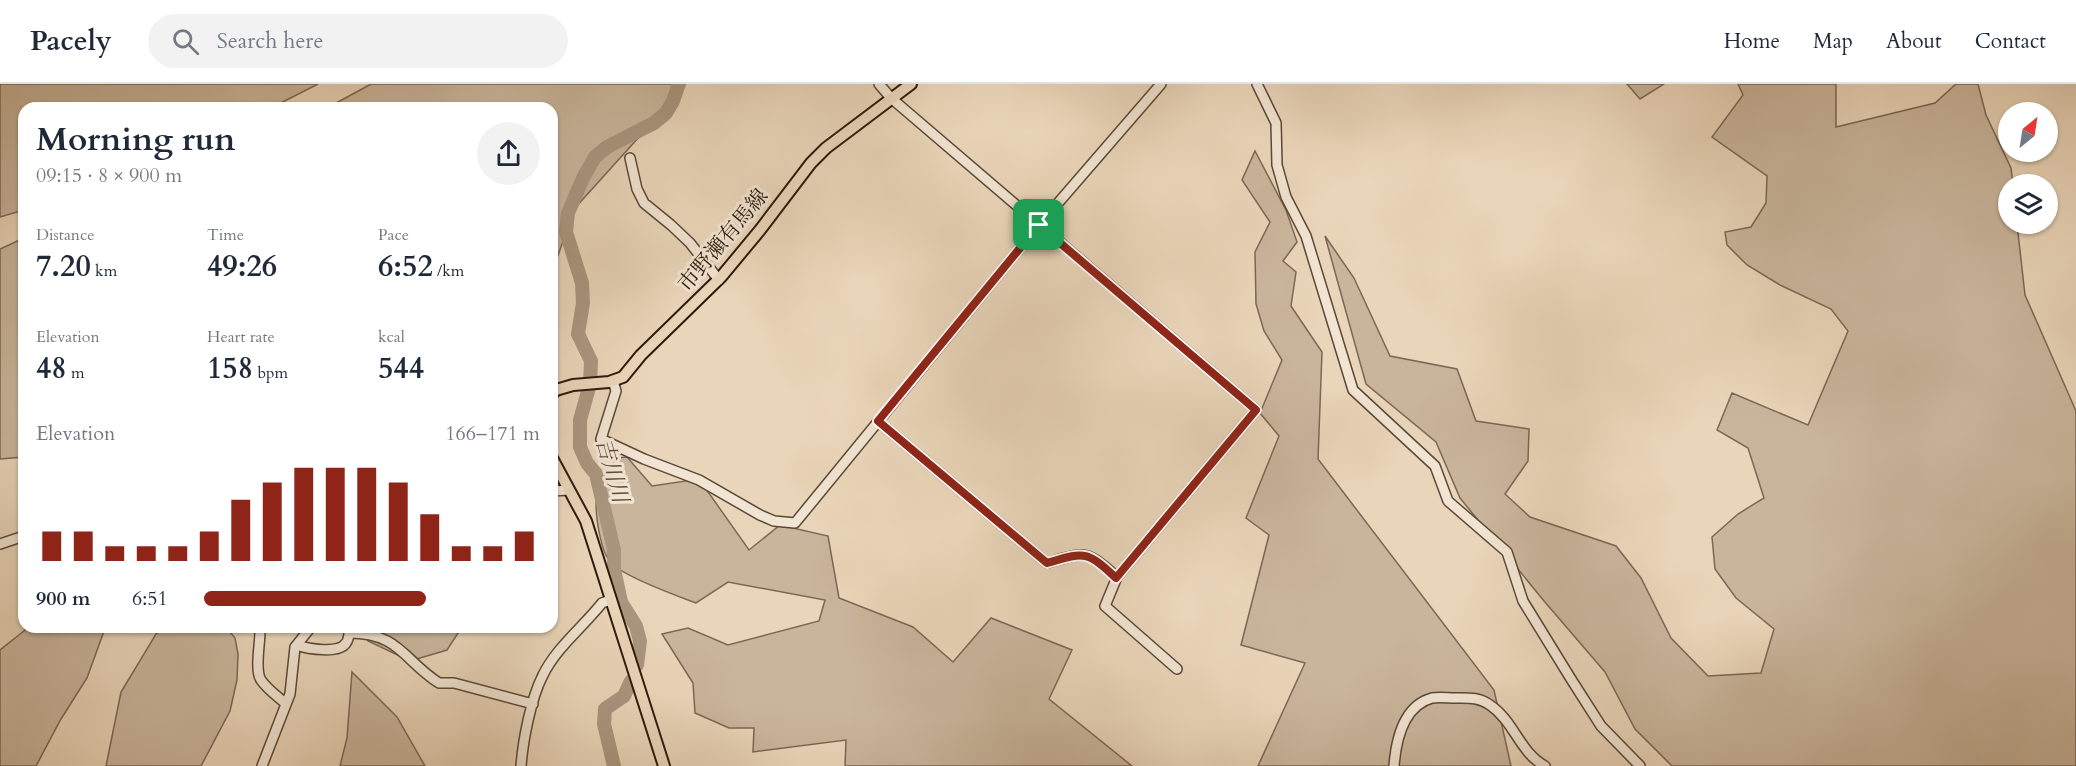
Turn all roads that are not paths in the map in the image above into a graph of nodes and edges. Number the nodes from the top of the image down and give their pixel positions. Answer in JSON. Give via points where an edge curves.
{"nodes":[{"id":1,"x":879,"y":84,"type":"edge"},
{"id":2,"x":911,"y":84,"type":"edge"},
{"id":3,"x":1161,"y":84,"type":"edge"},
{"id":4,"x":1257,"y":84,"type":"edge"},
{"id":5,"x":891,"y":98,"type":"junction"},
{"id":6,"x":630,"y":158,"type":"dead end"},
{"id":7,"x":1039,"y":225,"type":"junction"},
{"id":8,"x":719,"y":280,"type":"junction"},
{"id":9,"x":611,"y":381,"type":"junction"},
{"id":10,"x":558,"y":389,"type":"edge"},
{"id":11,"x":878,"y":421,"type":"junction"},
{"id":12,"x":558,"y":469,"type":"edge"},
{"id":13,"x":569,"y":490,"type":"junction"},
{"id":14,"x":558,"y":491,"type":"edge"},
{"id":15,"x":18,"y":538,"type":"edge"},
{"id":16,"x":0,"y":544,"type":"edge"},
{"id":17,"x":1116,"y":578,"type":"junction"},
{"id":18,"x":610,"y":600,"type":"junction"},
{"id":19,"x":261,"y":633,"type":"edge"},
{"id":20,"x":306,"y":633,"type":"edge"},
{"id":21,"x":297,"y":645,"type":"junction"},
{"id":22,"x":1177,"y":669,"type":"dead end"},
{"id":23,"x":285,"y":703,"type":"junction"},
{"id":24,"x":533,"y":704,"type":"junction"},
{"id":25,"x":262,"y":766,"type":"edge"},
{"id":26,"x":521,"y":766,"type":"edge"},
{"id":27,"x":664,"y":766,"type":"edge"},
{"id":28,"x":1394,"y":766,"type":"edge"},
{"id":29,"x":1545,"y":766,"type":"edge"},
{"id":30,"x":1640,"y":766,"type":"edge"}],
"edges":[{"from":1,"to":5,"type":"street"},
{"from":2,"to":5,"type":"main road","name":"市野瀬有馬線"},
{"from":3,"to":7,"type":"street"},
{"from":4,"to":30,"type":"street","via":[[1276,123],[1277,165],[1286,197],[1306,236],[1353,390],[1435,466],[1448,501],[1507,552],[1523,601],[1600,726]]},
{"from":5,"to":7,"type":"street"},
{"from":5,"to":8,"type":"main road","name":"市野瀬有馬線","via":[[818,156]]},
{"from":6,"to":8,"type":"street","via":[[644,203],[690,243]]},
{"from":7,"to":11,"type":"street"},
{"from":7,"to":17,"type":"street","via":[[1256,410]]},
{"from":8,"to":9,"type":"main road","name":"市野瀬有馬線","via":[[623,376]]},
{"from":9,"to":10,"type":"main road"},
{"from":9,"to":11,"type":"street","via":[[616,391],[601,439],[699,480],[774,521],[795,523]]},
{"from":11,"to":17,"type":"street","via":[[1047,563],[1086,555],[1099,561]]},
{"from":12,"to":13,"type":"main road"},
{"from":13,"to":14,"type":"street"},
{"from":13,"to":18,"type":"main road","via":[[586,521]]},
{"from":15,"to":16,"type":"street"},
{"from":17,"to":22,"type":"street","via":[[1104,606]]},
{"from":18,"to":24,"type":"street","via":[[602,603],[557,654],[542,676]]},
{"from":18,"to":27,"type":"main road"},
{"from":19,"to":23,"type":"street","via":[[260,678]]},
{"from":20,"to":21,"type":"street"},
{"from":21,"to":23,"type":"street","via":[[290,694]]},
{"from":21,"to":24,"type":"street","via":[[323,650],[341,647],[349,633],[383,638],[397,645],[439,683],[454,682]]},
{"from":23,"to":25,"type":"street"},
{"from":24,"to":26,"type":"street"},
{"from":28,"to":29,"type":"street","via":[[1405,718],[1412,708],[1432,698],[1478,698],[1491,705],[1509,723],[1534,760]]}]}
